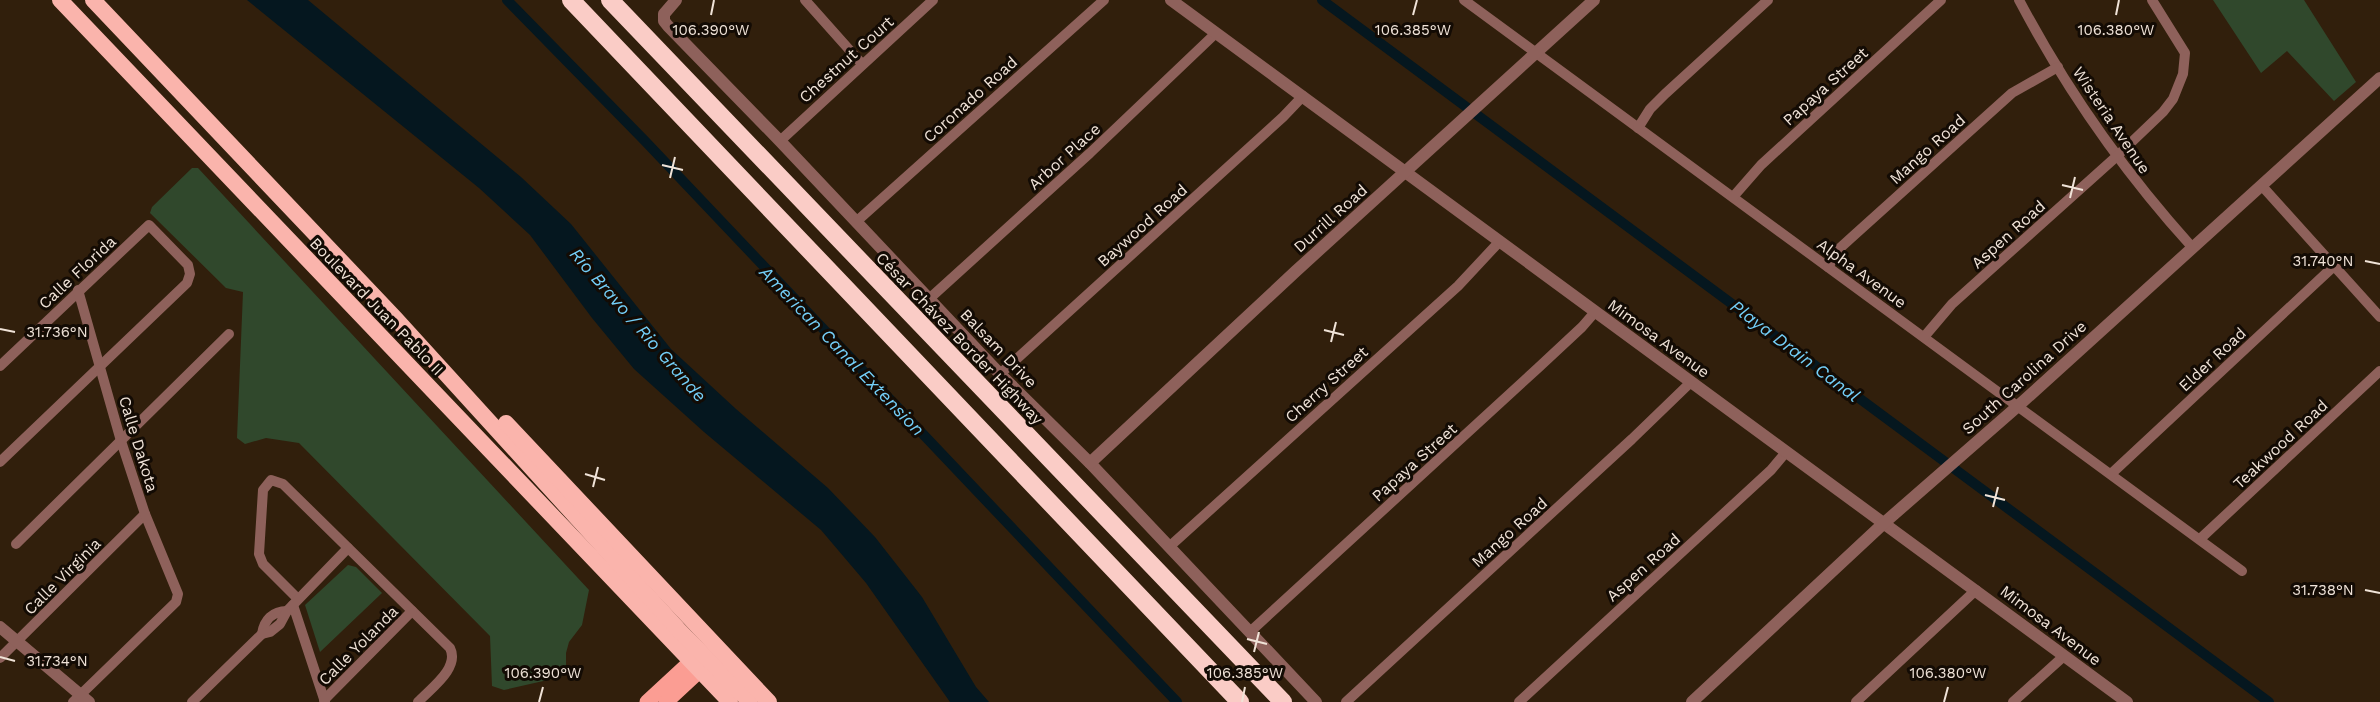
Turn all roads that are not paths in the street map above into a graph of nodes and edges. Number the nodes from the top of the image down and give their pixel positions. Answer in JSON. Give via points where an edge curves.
{"nodes":[{"id":1,"x":60,"y":0,"type":"edge"},
{"id":2,"x":93,"y":0,"type":"edge"},
{"id":3,"x":571,"y":0,"type":"edge"},
{"id":4,"x":610,"y":0,"type":"edge"},
{"id":5,"x":676,"y":0,"type":"edge"},
{"id":6,"x":805,"y":0,"type":"edge"},
{"id":7,"x":933,"y":0,"type":"edge"},
{"id":8,"x":1104,"y":0,"type":"edge"},
{"id":9,"x":1171,"y":0,"type":"edge"},
{"id":10,"x":1464,"y":0,"type":"edge"},
{"id":11,"x":1594,"y":0,"type":"edge"},
{"id":12,"x":1768,"y":0,"type":"edge"},
{"id":13,"x":1941,"y":0,"type":"edge"},
{"id":14,"x":2019,"y":0,"type":"edge"},
{"id":15,"x":2152,"y":0,"type":"edge"},
{"id":16,"x":1216,"y":33,"type":"junction"},
{"id":17,"x":1536,"y":53,"type":"junction"},
{"id":18,"x":862,"y":64,"type":"junction"},
{"id":19,"x":2058,"y":67,"type":"junction"},
{"id":20,"x":2380,"y":78,"type":"edge"},
{"id":21,"x":1303,"y":96,"type":"junction"},
{"id":22,"x":1638,"y":128,"type":"junction"},
{"id":23,"x":780,"y":141,"type":"junction"},
{"id":24,"x":2117,"y":156,"type":"junction"},
{"id":25,"x":1406,"y":171,"type":"junction"},
{"id":26,"x":2262,"y":186,"type":"junction"},
{"id":27,"x":1733,"y":197,"type":"junction"},
{"id":28,"x":857,"y":221,"type":"junction"},
{"id":29,"x":1500,"y":241,"type":"junction"},
{"id":30,"x":2192,"y":247,"type":"junction"},
{"id":31,"x":2334,"y":266,"type":"junction"},
{"id":32,"x":1828,"y":267,"type":"junction"},
{"id":33,"x":78,"y":290,"type":"junction"},
{"id":34,"x":929,"y":299,"type":"junction"},
{"id":35,"x":1595,"y":312,"type":"junction"},
{"id":36,"x":2380,"y":318,"type":"edge"},
{"id":37,"x":230,"y":334,"type":"dead end"},
{"id":38,"x":1924,"y":337,"type":"junction"},
{"id":39,"x":0,"y":366,"type":"edge"},
{"id":40,"x":100,"y":367,"type":"junction"},
{"id":41,"x":2380,"y":371,"type":"edge"},
{"id":42,"x":1000,"y":374,"type":"junction"},
{"id":43,"x":448,"y":376,"type":"junction"},
{"id":44,"x":1691,"y":382,"type":"junction"},
{"id":45,"x":443,"y":400,"type":"junction"},
{"id":46,"x":2018,"y":406,"type":"junction"},
{"id":47,"x":121,"y":441,"type":"junction"},
{"id":48,"x":1786,"y":452,"type":"junction"},
{"id":49,"x":0,"y":462,"type":"edge"},
{"id":50,"x":1090,"y":463,"type":"junction"},
{"id":51,"x":2111,"y":474,"type":"junction"},
{"id":52,"x":145,"y":514,"type":"junction"},
{"id":53,"x":1884,"y":523,"type":"junction"},
{"id":54,"x":2200,"y":539,"type":"junction"},
{"id":55,"x":16,"y":544,"type":"dead end"},
{"id":56,"x":1169,"y":547,"type":"junction"},
{"id":57,"x":348,"y":548,"type":"junction"},
{"id":58,"x":2242,"y":571,"type":"dead end"},
{"id":59,"x":1976,"y":590,"type":"junction"},
{"id":60,"x":293,"y":605,"type":"junction"},
{"id":61,"x":412,"y":611,"type":"junction"},
{"id":62,"x":0,"y":627,"type":"edge"},
{"id":63,"x":673,"y":631,"type":"junction"},
{"id":64,"x":1251,"y":632,"type":"junction"},
{"id":65,"x":17,"y":642,"type":"junction"},
{"id":66,"x":716,"y":647,"type":"junction"},
{"id":67,"x":2064,"y":656,"type":"junction"},
{"id":68,"x":0,"y":658,"type":"edge"},
{"id":69,"x":687,"y":674,"type":"junction"},
{"id":70,"x":728,"y":695,"type":"edge"},
{"id":71,"x":81,"y":700,"type":"edge"},
{"id":72,"x":325,"y":701,"type":"edge"},
{"id":73,"x":192,"y":702,"type":"edge"},
{"id":74,"x":418,"y":702,"type":"edge"},
{"id":75,"x":647,"y":702,"type":"edge"},
{"id":76,"x":666,"y":702,"type":"edge"},
{"id":77,"x":750,"y":702,"type":"edge"},
{"id":78,"x":769,"y":702,"type":"edge"},
{"id":79,"x":1240,"y":702,"type":"edge"},
{"id":80,"x":1282,"y":702,"type":"edge"},
{"id":81,"x":1316,"y":702,"type":"edge"},
{"id":82,"x":1346,"y":702,"type":"edge"},
{"id":83,"x":1519,"y":702,"type":"edge"},
{"id":84,"x":1692,"y":702,"type":"edge"},
{"id":85,"x":1856,"y":702,"type":"edge"},
{"id":86,"x":2013,"y":702,"type":"edge"},
{"id":87,"x":2127,"y":702,"type":"edge"}],
"edges":[{"from":1,"to":45,"type":"highway","name":"Boulevard Juan Pablo II"},
{"from":2,"to":43,"type":"highway","name":"Boulevard Juan Pablo II"},
{"from":3,"to":79,"type":"highway"},
{"from":4,"to":80,"type":"highway","name":"César Chávez Border Highway"},
{"from":5,"to":23,"type":"street","name":"Balsam Drive","via":[[664,14],[664,21]]},
{"from":6,"to":18,"type":"street"},
{"from":7,"to":18,"type":"street","name":"Chestnut Court"},
{"from":8,"to":28,"type":"street","name":"Coronado Road"},
{"from":9,"to":16,"type":"street","name":"Mimosa Avenue"},
{"from":10,"to":17,"type":"street","name":"Alpha Avenue"},
{"from":11,"to":17,"type":"street","name":"Durrill Road"},
{"from":12,"to":22,"type":"street","via":[[1665,94]]},
{"from":13,"to":27,"type":"street","name":"Papaya Street","via":[[1761,165]]},
{"from":14,"to":19,"type":"street","name":"Wisteria Avenue"},
{"from":15,"to":24,"type":"street","name":"Aspen Road","via":[[2184,53],[2183,74],[2163,112]]},
{"from":16,"to":21,"type":"street","name":"Mimosa Avenue"},
{"from":16,"to":34,"type":"street","name":"Arbor Place"},
{"from":17,"to":22,"type":"street","name":"Alpha Avenue"},
{"from":17,"to":25,"type":"street","name":"Durrill Road"},
{"from":18,"to":23,"type":"street","name":"Chestnut Court"},
{"from":19,"to":24,"type":"street","name":"Wisteria Avenue"},
{"from":19,"to":32,"type":"street","name":"Mango Road","via":[[2012,93],[1851,238]]},
{"from":20,"to":26,"type":"street","name":"South Carolina Drive"},
{"from":21,"to":25,"type":"street","name":"Mimosa Avenue"},
{"from":21,"to":42,"type":"street","name":"Baywood Road"},
{"from":22,"to":27,"type":"street","name":"Alpha Avenue"},
{"from":23,"to":28,"type":"street","name":"Balsam Drive"},
{"from":24,"to":30,"type":"street","name":"Wisteria Avenue"},
{"from":24,"to":38,"type":"street","name":"Aspen Road","via":[[1952,304]]},
{"from":25,"to":29,"type":"street","name":"Mimosa Avenue"},
{"from":25,"to":50,"type":"street","name":"Durrill Road"},
{"from":26,"to":30,"type":"street","name":"South Carolina Drive"},
{"from":26,"to":31,"type":"street"},
{"from":27,"to":32,"type":"street","name":"Alpha Avenue"},
{"from":28,"to":34,"type":"street","name":"Balsam Drive"},
{"from":29,"to":35,"type":"street","name":"Mimosa Avenue"},
{"from":29,"to":56,"type":"street","name":"Cherry Street","via":[[1458,286]]},
{"from":30,"to":46,"type":"street","name":"South Carolina Drive"},
{"from":31,"to":36,"type":"street"},
{"from":31,"to":51,"type":"street","name":"Elder Road"},
{"from":32,"to":38,"type":"street","name":"Alpha Avenue"},
{"from":33,"to":39,"type":"street","name":"Calle Florida"},
{"from":33,"to":40,"type":"street","name":"Calle Dakota"},
{"from":33,"to":40,"type":"street","name":"Calle Florida","via":[[149,225],[188,265],[187,283]]},
{"from":34,"to":42,"type":"street","name":"Balsam Drive"},
{"from":35,"to":44,"type":"street","name":"Mimosa Avenue"},
{"from":35,"to":64,"type":"street","name":"Papaya Street"},
{"from":37,"to":47,"type":"street"},
{"from":38,"to":46,"type":"street","name":"Alpha Avenue"},
{"from":40,"to":47,"type":"street","name":"Calle Dakota"},
{"from":40,"to":49,"type":"street"},
{"from":41,"to":54,"type":"street","name":"Teakwood Road"},
{"from":42,"to":50,"type":"street","name":"Balsam Drive"},
{"from":43,"to":63,"type":"highway","name":"Boulevard Juan Pablo II"},
{"from":43,"to":63,"type":"highway","via":[[497,414]]},
{"from":44,"to":48,"type":"street","name":"Mimosa Avenue"},
{"from":44,"to":82,"type":"street","name":"Mango Road"},
{"from":45,"to":63,"type":"highway","name":"Boulevard Juan Pablo II"},
{"from":45,"to":63,"type":"highway","via":[[509,485]]},
{"from":46,"to":51,"type":"street","name":"Alpha Avenue"},
{"from":46,"to":53,"type":"street","name":"South Carolina Drive"},
{"from":47,"to":52,"type":"street","name":"Calle Dakota"},
{"from":47,"to":55,"type":"street"},
{"from":48,"to":53,"type":"street","name":"Mimosa Avenue"},
{"from":48,"to":83,"type":"street","name":"Aspen Road"},
{"from":50,"to":56,"type":"street","name":"Balsam Drive"},
{"from":51,"to":54,"type":"street","name":"Alpha Avenue"},
{"from":52,"to":65,"type":"street","name":"Calle Virginia"},
{"from":52,"to":71,"type":"street","name":"Calle Dakota","via":[[178,589],[176,602]]},
{"from":53,"to":59,"type":"street","name":"Mimosa Avenue"},
{"from":53,"to":84,"type":"street","name":"South Carolina Drive"},
{"from":54,"to":58,"type":"street","name":"Alpha Avenue"},
{"from":56,"to":64,"type":"street","name":"Balsam Drive"},
{"from":57,"to":60,"type":"street"},
{"from":57,"to":60,"type":"street","via":[[281,482],[271,480],[265,485],[260,559]]},
{"from":57,"to":61,"type":"street"},
{"from":59,"to":67,"type":"street","name":"Mimosa Avenue"},
{"from":59,"to":85,"type":"street"},
{"from":60,"to":72,"type":"street"},
{"from":60,"to":73,"type":"street","via":[[271,616],[262,634]]},
{"from":61,"to":72,"type":"street","name":"Calle Yolanda"},
{"from":61,"to":74,"type":"street","via":[[452,653],[450,668]]},
{"from":62,"to":65,"type":"street"},
{"from":63,"to":66,"type":"highway"},
{"from":63,"to":69,"type":"highway"},
{"from":63,"to":70,"type":"highway"},
{"from":64,"to":81,"type":"street","name":"Balsam Drive"},
{"from":65,"to":68,"type":"street","name":"Calle Virginia"},
{"from":65,"to":71,"type":"street"},
{"from":66,"to":69,"type":"main road"},
{"from":66,"to":70,"type":"highway"},
{"from":67,"to":86,"type":"street"},
{"from":67,"to":87,"type":"street","name":"Mimosa Avenue"},
{"from":69,"to":70,"type":"highway"},
{"from":69,"to":75,"type":"main road"},
{"from":69,"to":76,"type":"main road"},
{"from":70,"to":77,"type":"highway"},
{"from":70,"to":78,"type":"highway"}]}
